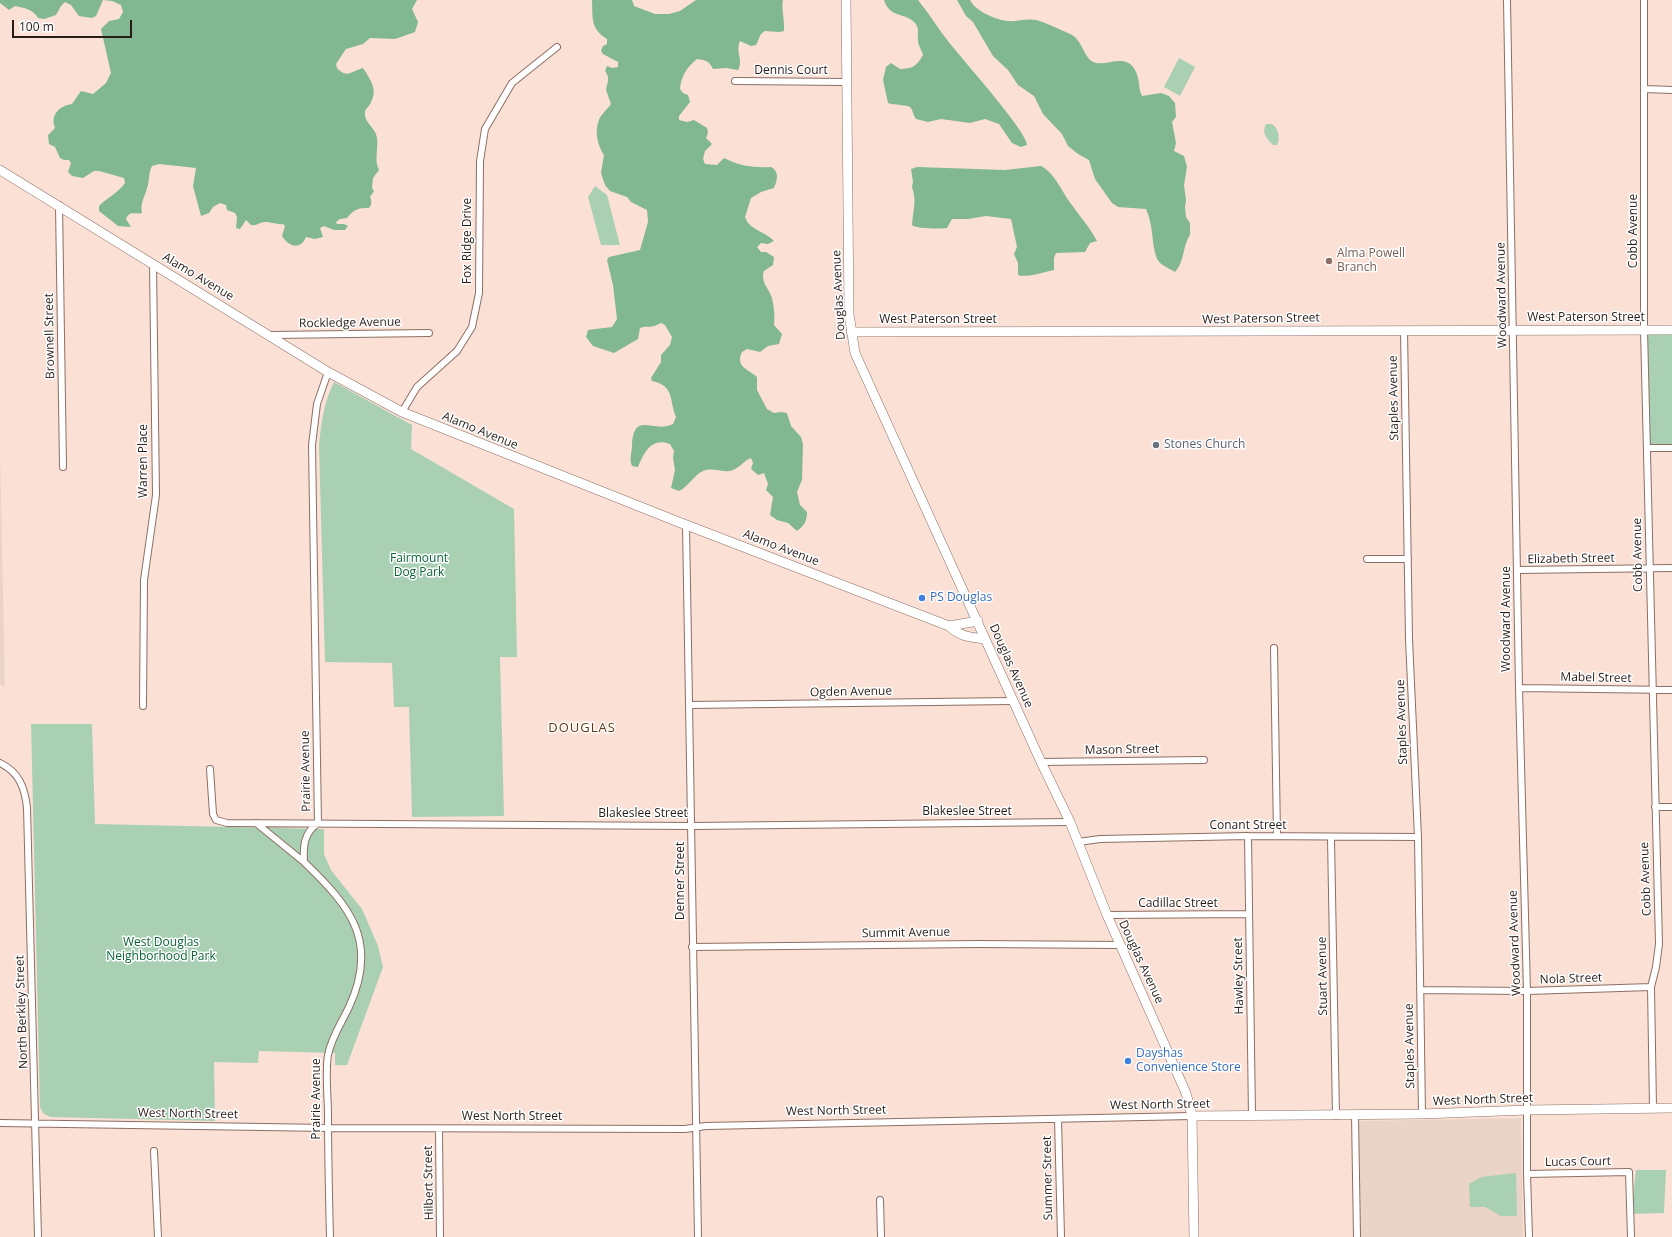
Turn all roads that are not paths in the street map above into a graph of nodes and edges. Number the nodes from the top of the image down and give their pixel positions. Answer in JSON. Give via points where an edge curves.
{"nodes":[{"id":1,"x":846,"y":0,"type":"edge"},
{"id":2,"x":1507,"y":0,"type":"edge"},
{"id":3,"x":1644,"y":0,"type":"edge"},
{"id":4,"x":557,"y":47,"type":"dead end"},
{"id":5,"x":735,"y":81,"type":"dead end"},
{"id":6,"x":847,"y":82,"type":"junction"},
{"id":7,"x":1646,"y":89,"type":"junction"},
{"id":8,"x":1672,"y":90,"type":"edge"},
{"id":9,"x":0,"y":170,"type":"edge"},
{"id":10,"x":59,"y":205,"type":"junction"},
{"id":11,"x":153,"y":264,"type":"junction"},
{"id":12,"x":1514,"y":329,"type":"junction"},
{"id":13,"x":1404,"y":330,"type":"junction"},
{"id":14,"x":1644,"y":330,"type":"junction"},
{"id":15,"x":1672,"y":330,"type":"edge"},
{"id":16,"x":851,"y":332,"type":"junction"},
{"id":17,"x":429,"y":334,"type":"dead end"},
{"id":18,"x":271,"y":335,"type":"junction"},
{"id":19,"x":328,"y":372,"type":"junction"},
{"id":20,"x":402,"y":412,"type":"junction"},
{"id":21,"x":1647,"y":448,"type":"junction"},
{"id":22,"x":1672,"y":448,"type":"edge"},
{"id":23,"x":63,"y":467,"type":"dead end"},
{"id":24,"x":686,"y":525,"type":"junction"},
{"id":25,"x":1367,"y":559,"type":"dead end"},
{"id":26,"x":1408,"y":559,"type":"junction"},
{"id":27,"x":1649,"y":568,"type":"junction"},
{"id":28,"x":1672,"y":568,"type":"edge"},
{"id":29,"x":1518,"y":570,"type":"junction"},
{"id":30,"x":978,"y":621,"type":"junction"},
{"id":31,"x":949,"y":626,"type":"junction"},
{"id":32,"x":985,"y":639,"type":"junction"},
{"id":33,"x":1274,"y":648,"type":"dead end"},
{"id":34,"x":1519,"y":688,"type":"junction"},
{"id":35,"x":1651,"y":690,"type":"junction"},
{"id":36,"x":1672,"y":690,"type":"edge"},
{"id":37,"x":1013,"y":701,"type":"junction"},
{"id":38,"x":689,"y":705,"type":"junction"},
{"id":39,"x":143,"y":706,"type":"dead end"},
{"id":40,"x":1204,"y":760,"type":"dead end"},
{"id":41,"x":1041,"y":762,"type":"junction"},
{"id":42,"x":0,"y":763,"type":"edge"},
{"id":43,"x":210,"y":769,"type":"dead end"},
{"id":44,"x":1655,"y":807,"type":"junction"},
{"id":45,"x":1672,"y":807,"type":"edge"},
{"id":46,"x":1070,"y":822,"type":"junction"},
{"id":47,"x":256,"y":823,"type":"junction"},
{"id":48,"x":318,"y":823,"type":"junction"},
{"id":49,"x":692,"y":826,"type":"junction"},
{"id":50,"x":1248,"y":836,"type":"junction"},
{"id":51,"x":1277,"y":836,"type":"junction"},
{"id":52,"x":1331,"y":837,"type":"junction"},
{"id":53,"x":1418,"y":837,"type":"junction"},
{"id":54,"x":1078,"y":842,"type":"junction"},
{"id":55,"x":304,"y":862,"type":"junction"},
{"id":56,"x":1249,"y":914,"type":"junction"},
{"id":57,"x":1107,"y":915,"type":"junction"},
{"id":58,"x":1120,"y":945,"type":"junction"},
{"id":59,"x":692,"y":947,"type":"junction"},
{"id":60,"x":1651,"y":987,"type":"junction"},
{"id":61,"x":1420,"y":990,"type":"junction"},
{"id":62,"x":1527,"y":991,"type":"junction"},
{"id":63,"x":1654,"y":1108,"type":"junction"},
{"id":64,"x":1672,"y":1108,"type":"edge"},
{"id":65,"x":1528,"y":1110,"type":"junction"},
{"id":66,"x":1422,"y":1114,"type":"junction"},
{"id":67,"x":1355,"y":1115,"type":"junction"},
{"id":68,"x":1192,"y":1116,"type":"junction"},
{"id":69,"x":1252,"y":1116,"type":"junction"},
{"id":70,"x":1336,"y":1116,"type":"junction"},
{"id":71,"x":1058,"y":1119,"type":"junction"},
{"id":72,"x":0,"y":1123,"type":"edge"},
{"id":73,"x":36,"y":1123,"type":"junction"},
{"id":74,"x":328,"y":1128,"type":"junction"},
{"id":75,"x":696,"y":1128,"type":"junction"},
{"id":76,"x":439,"y":1129,"type":"junction"},
{"id":77,"x":154,"y":1151,"type":"dead end"},
{"id":78,"x":1527,"y":1174,"type":"junction"},
{"id":79,"x":880,"y":1200,"type":"dead end"},
{"id":80,"x":38,"y":1237,"type":"edge"},
{"id":81,"x":158,"y":1237,"type":"edge"},
{"id":82,"x":330,"y":1237,"type":"edge"},
{"id":83,"x":440,"y":1237,"type":"edge"},
{"id":84,"x":698,"y":1237,"type":"edge"},
{"id":85,"x":881,"y":1237,"type":"edge"},
{"id":86,"x":1061,"y":1237,"type":"edge"},
{"id":87,"x":1194,"y":1237,"type":"edge"},
{"id":88,"x":1357,"y":1237,"type":"edge"},
{"id":89,"x":1529,"y":1237,"type":"edge"},
{"id":90,"x":1631,"y":1237,"type":"edge"}],
"edges":[{"from":1,"to":6,"type":"street","name":"Douglas Avenue"},
{"from":2,"to":12,"type":"street","name":"Woodward Avenue"},
{"from":3,"to":7,"type":"street","name":"Cobb Avenue"},
{"from":4,"to":20,"type":"street","name":"Fox Ridge Drive","via":[[512,83],[486,128],[480,161],[479,293],[472,327],[457,351],[417,387]]},
{"from":5,"to":6,"type":"street","name":"Dennis Court"},
{"from":6,"to":16,"type":"street","name":"Douglas Avenue"},
{"from":7,"to":8,"type":"street"},
{"from":7,"to":14,"type":"street","name":"Cobb Avenue"},
{"from":9,"to":10,"type":"street","name":"Alamo Avenue"},
{"from":10,"to":11,"type":"street","name":"Alamo Avenue"},
{"from":10,"to":23,"type":"street","name":"Brownell Street"},
{"from":11,"to":18,"type":"street","name":"Alamo Avenue"},
{"from":11,"to":39,"type":"street","name":"Warren Place","via":[[156,495],[144,580]]},
{"from":12,"to":13,"type":"street","name":"West Paterson Street"},
{"from":12,"to":14,"type":"street","name":"West Paterson Street"},
{"from":12,"to":29,"type":"street","name":"Woodward Avenue"},
{"from":13,"to":16,"type":"street","name":"West Paterson Street"},
{"from":13,"to":26,"type":"street","name":"Staples Avenue"},
{"from":14,"to":15,"type":"street","name":"West Paterson Street"},
{"from":14,"to":21,"type":"street","name":"Cobb Avenue"},
{"from":16,"to":30,"type":"street","name":"Douglas Avenue","via":[[855,353]]},
{"from":17,"to":18,"type":"street","name":"Rockledge Avenue"},
{"from":18,"to":19,"type":"street","name":"Alamo Avenue"},
{"from":19,"to":20,"type":"street","name":"Alamo Avenue"},
{"from":19,"to":48,"type":"street","name":"Prairie Avenue","via":[[317,404],[312,444]]},
{"from":20,"to":24,"type":"street","name":"Alamo Avenue"},
{"from":21,"to":22,"type":"street"},
{"from":21,"to":27,"type":"street","name":"Cobb Avenue"},
{"from":24,"to":31,"type":"street","name":"Alamo Avenue"},
{"from":24,"to":38,"type":"street","name":"Denner Street"},
{"from":25,"to":26,"type":"street"},
{"from":26,"to":53,"type":"street","name":"Staples Avenue"},
{"from":27,"to":28,"type":"street","name":"Elizabeth Street"},
{"from":27,"to":29,"type":"street","name":"Elizabeth Street"},
{"from":27,"to":35,"type":"street","name":"Cobb Avenue"},
{"from":29,"to":34,"type":"street","name":"Woodward Avenue"},
{"from":30,"to":31,"type":"street"},
{"from":30,"to":32,"type":"street","name":"Douglas Avenue"},
{"from":31,"to":32,"type":"street","name":"Alamo Avenue","via":[[966,637]]},
{"from":32,"to":37,"type":"street","name":"Douglas Avenue"},
{"from":33,"to":51,"type":"street"},
{"from":34,"to":35,"type":"street","name":"Mabel Street"},
{"from":34,"to":62,"type":"street","name":"Woodward Avenue"},
{"from":35,"to":36,"type":"street","name":"Mabel Street"},
{"from":35,"to":44,"type":"street","name":"Cobb Avenue"},
{"from":37,"to":38,"type":"street","name":"Ogden Avenue"},
{"from":37,"to":41,"type":"street","name":"Douglas Avenue"},
{"from":38,"to":49,"type":"street","name":"Denner Street"},
{"from":40,"to":41,"type":"street","name":"Mason Street"},
{"from":41,"to":46,"type":"street","name":"Douglas Avenue"},
{"from":42,"to":73,"type":"street","name":"North Berkley Street","via":[[14,772],[23,786],[27,808]]},
{"from":43,"to":47,"type":"street","name":"Blakeslee Street","via":[[212,814],[216,820],[227,823]]},
{"from":44,"to":45,"type":"street"},
{"from":44,"to":60,"type":"street","name":"Cobb Avenue","via":[[1658,944]]},
{"from":46,"to":49,"type":"street","name":"Blakeslee Street"},
{"from":46,"to":54,"type":"street","name":"Douglas Avenue"},
{"from":47,"to":48,"type":"street","name":"Blakeslee Street"},
{"from":47,"to":55,"type":"street"},
{"from":48,"to":49,"type":"street","name":"Blakeslee Street"},
{"from":48,"to":55,"type":"street","name":"Prairie Avenue","via":[[310,830],[304,841]]},
{"from":49,"to":59,"type":"street","name":"Denner Street"},
{"from":50,"to":51,"type":"street","name":"Conant Street"},
{"from":50,"to":54,"type":"street","name":"Conant Street","via":[[1100,839]]},
{"from":50,"to":56,"type":"street","name":"Hawley Street"},
{"from":51,"to":52,"type":"street","name":"Conant Street"},
{"from":52,"to":53,"type":"street","name":"Conant Street"},
{"from":52,"to":70,"type":"street","name":"Stuart Avenue"},
{"from":53,"to":61,"type":"street","name":"Staples Avenue"},
{"from":54,"to":57,"type":"street","name":"Douglas Avenue"},
{"from":55,"to":74,"type":"street","name":"Prairie Avenue","via":[[343,904],[352,919],[361,946],[361,973],[357,987],[329,1053]]},
{"from":56,"to":57,"type":"street","name":"Cadillac Street"},
{"from":56,"to":69,"type":"street","name":"Hawley Street"},
{"from":57,"to":58,"type":"street","name":"Douglas Avenue"},
{"from":58,"to":59,"type":"street","name":"Summit Avenue"},
{"from":58,"to":68,"type":"street","name":"Douglas Avenue","via":[[1178,1072]]},
{"from":59,"to":75,"type":"street","name":"Denner Street"},
{"from":60,"to":62,"type":"street","name":"Nola Street"},
{"from":60,"to":63,"type":"street","name":"Cobb Avenue"},
{"from":61,"to":62,"type":"street","name":"Nola Street"},
{"from":61,"to":66,"type":"street","name":"Staples Avenue"},
{"from":62,"to":65,"type":"street","name":"Woodward Avenue"},
{"from":63,"to":64,"type":"street","name":"West North Street"},
{"from":63,"to":65,"type":"street","name":"West North Street"},
{"from":65,"to":66,"type":"street","name":"West North Street"},
{"from":65,"to":78,"type":"street","name":"Woodward Avenue"},
{"from":66,"to":67,"type":"street","name":"West North Street"},
{"from":67,"to":70,"type":"street","name":"West North Street"},
{"from":67,"to":88,"type":"street"},
{"from":68,"to":69,"type":"street","name":"West North Street"},
{"from":68,"to":71,"type":"street","name":"West North Street"},
{"from":68,"to":87,"type":"street","name":"Douglas Avenue"},
{"from":69,"to":70,"type":"street","name":"West North Street"},
{"from":71,"to":75,"type":"street","name":"West North Street"},
{"from":71,"to":86,"type":"street","name":"Summer Street"},
{"from":72,"to":73,"type":"street","name":"West North Street"},
{"from":73,"to":74,"type":"street","name":"West North Street"},
{"from":73,"to":80,"type":"street","name":"North Berkley Street"},
{"from":74,"to":76,"type":"street","name":"West North Street"},
{"from":74,"to":82,"type":"street","name":"Prairie Avenue"},
{"from":75,"to":76,"type":"street","name":"West North Street"},
{"from":75,"to":84,"type":"street","name":"Denner Street"},
{"from":76,"to":83,"type":"street","name":"Hilbert Street"},
{"from":77,"to":81,"type":"street"},
{"from":78,"to":89,"type":"street","name":"Woodward Avenue"},
{"from":78,"to":90,"type":"street","name":"Lucas Court","via":[[1629,1172]]},
{"from":79,"to":85,"type":"street"}]}
